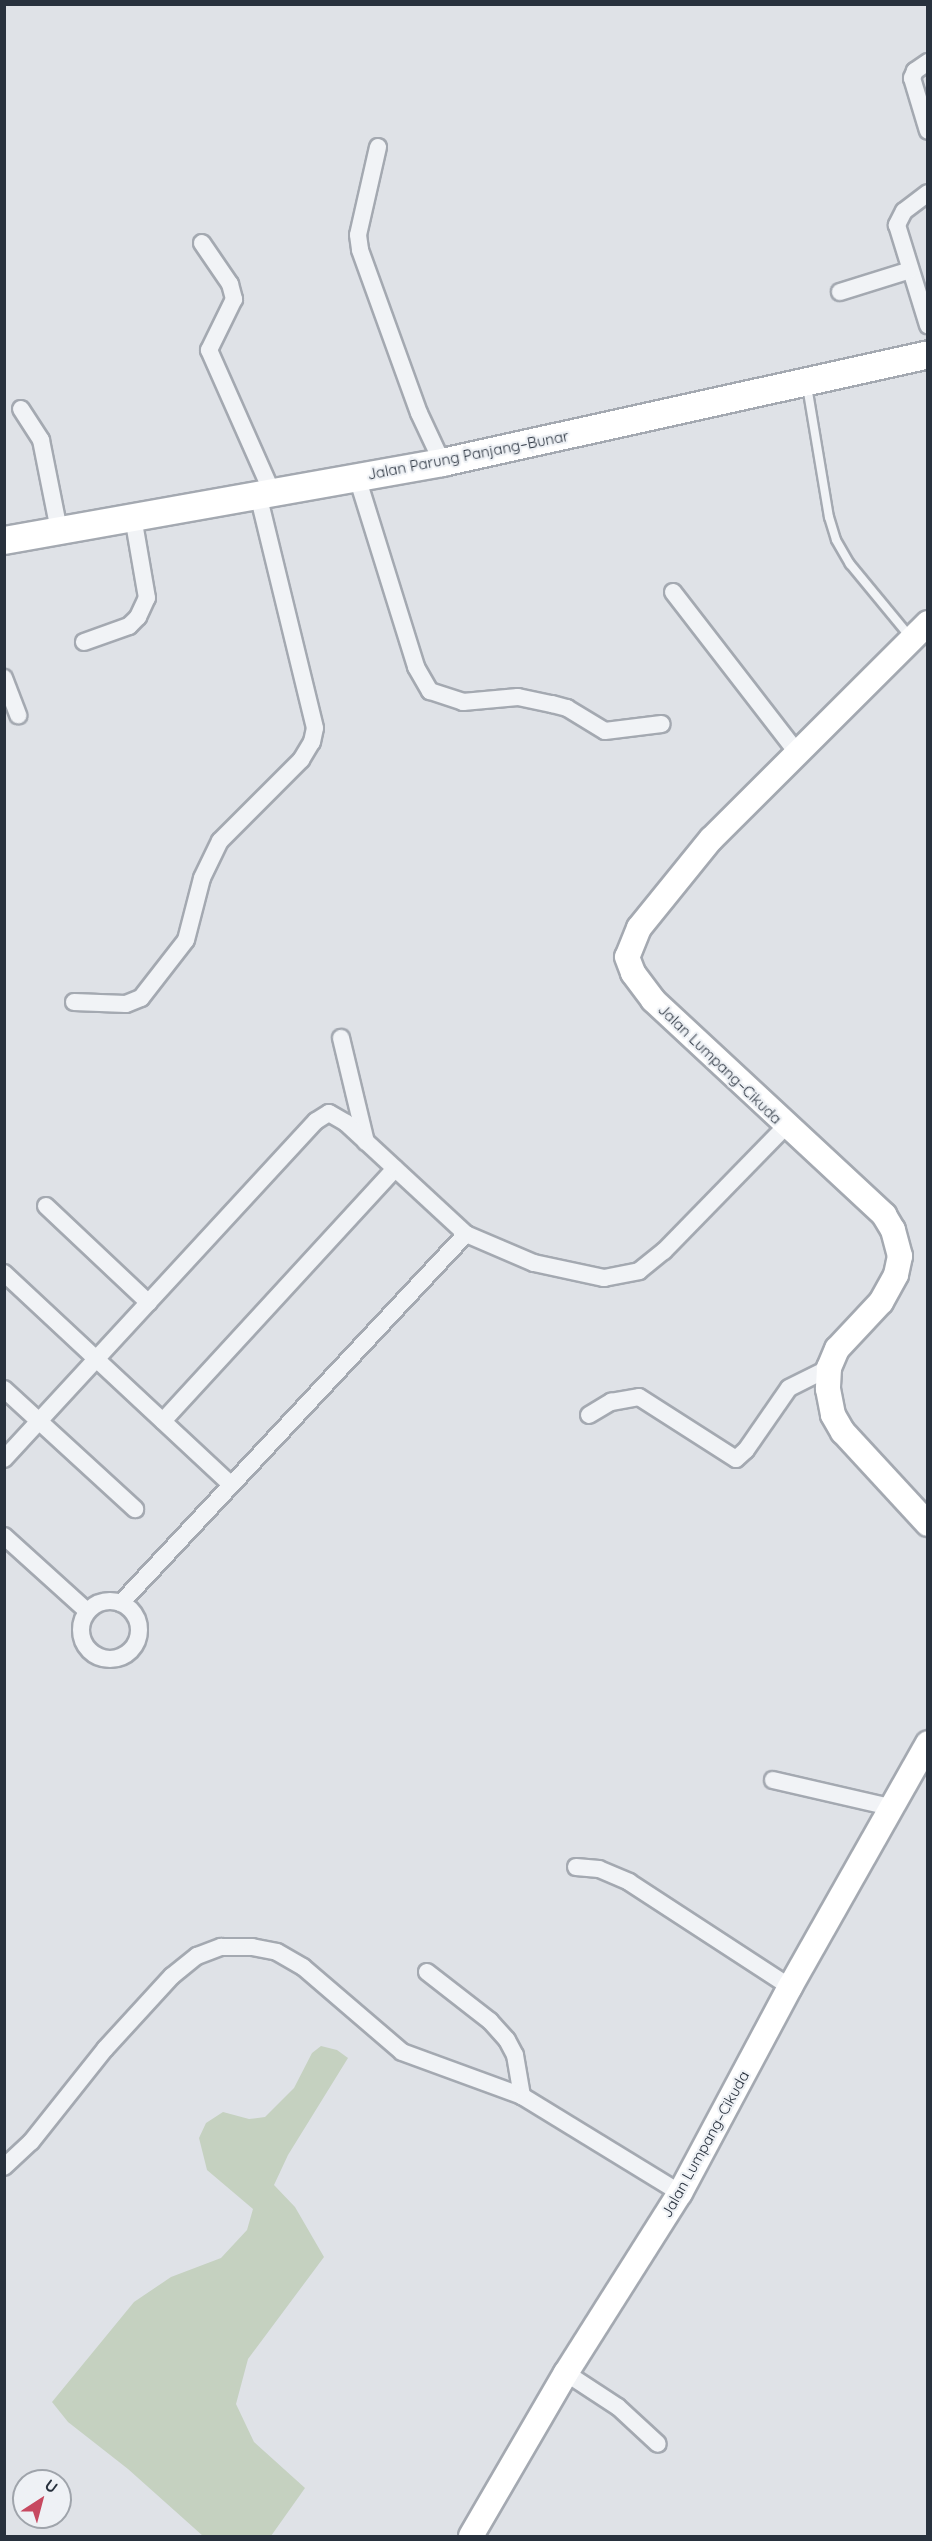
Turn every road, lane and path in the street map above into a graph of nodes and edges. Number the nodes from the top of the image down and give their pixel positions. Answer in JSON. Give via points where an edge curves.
{"nodes":[{"id":1,"x":927,"y":62,"type":"edge"},
{"id":2,"x":927,"y":131,"type":"edge"},
{"id":3,"x":378,"y":147,"type":"dead end"},
{"id":4,"x":927,"y":193,"type":"edge"},
{"id":5,"x":202,"y":243,"type":"dead end"},
{"id":6,"x":910,"y":270,"type":"junction"},
{"id":7,"x":840,"y":292,"type":"dead end"},
{"id":8,"x":927,"y":325,"type":"edge"},
{"id":9,"x":927,"y":354,"type":"edge"},
{"id":10,"x":806,"y":382,"type":"junction"},
{"id":11,"x":21,"y":409,"type":"dead end"},
{"id":12,"x":442,"y":462,"type":"junction"},
{"id":13,"x":357,"y":477,"type":"junction"},
{"id":14,"x":265,"y":493,"type":"junction"},
{"id":15,"x":133,"y":517,"type":"junction"},
{"id":16,"x":59,"y":530,"type":"junction"},
{"id":17,"x":4,"y":540,"type":"edge"},
{"id":18,"x":673,"y":592,"type":"dead end"},
{"id":19,"x":920,"y":631,"type":"edge"},
{"id":20,"x":84,"y":642,"type":"dead end"},
{"id":21,"x":4,"y":678,"type":"edge"},
{"id":22,"x":18,"y":715,"type":"dead end"},
{"id":23,"x":662,"y":724,"type":"dead end"},
{"id":24,"x":795,"y":750,"type":"junction"},
{"id":25,"x":74,"y":1002,"type":"dead end"},
{"id":26,"x":341,"y":1038,"type":"dead end"},
{"id":27,"x":786,"y":1126,"type":"junction"},
{"id":28,"x":366,"y":1142,"type":"junction"},
{"id":29,"x":396,"y":1169,"type":"junction"},
{"id":30,"x":46,"y":1206,"type":"dead end"},
{"id":31,"x":466,"y":1234,"type":"junction"},
{"id":32,"x":4,"y":1273,"type":"edge"},
{"id":33,"x":149,"y":1303,"type":"junction"},
{"id":34,"x":97,"y":1359,"type":"junction"},
{"id":35,"x":829,"y":1368,"type":"junction"},
{"id":36,"x":4,"y":1389,"type":"edge"},
{"id":37,"x":589,"y":1415,"type":"dead end"},
{"id":38,"x":40,"y":1421,"type":"junction"},
{"id":39,"x":163,"y":1421,"type":"junction"},
{"id":40,"x":4,"y":1460,"type":"edge"},
{"id":41,"x":230,"y":1484,"type":"junction"},
{"id":42,"x":135,"y":1509,"type":"dead end"},
{"id":43,"x":927,"y":1524,"type":"edge"},
{"id":44,"x":4,"y":1536,"type":"edge"},
{"id":45,"x":121,"y":1603,"type":"junction"},
{"id":46,"x":87,"y":1611,"type":"junction"},
{"id":47,"x":927,"y":1743,"type":"edge"},
{"id":48,"x":773,"y":1780,"type":"dead end"},
{"id":49,"x":890,"y":1807,"type":"junction"},
{"id":50,"x":576,"y":1867,"type":"dead end"},
{"id":51,"x":427,"y":1972,"type":"dead end"},
{"id":52,"x":790,"y":1987,"type":"junction"},
{"id":53,"x":522,"y":2096,"type":"junction"},
{"id":54,"x":4,"y":2167,"type":"edge"},
{"id":55,"x":680,"y":2193,"type":"junction"},
{"id":56,"x":566,"y":2373,"type":"junction"},
{"id":57,"x":658,"y":2444,"type":"dead end"},
{"id":58,"x":471,"y":2536,"type":"edge"}],
"edges":[{"from":1,"to":2,"type":"street","via":[[912,78]]},
{"from":3,"to":12,"type":"street","via":[[358,235],[360,250],[419,413]]},
{"from":4,"to":6,"type":"street","via":[[897,219]]},
{"from":5,"to":14,"type":"street","via":[[230,284],[234,299],[209,350]]},
{"from":6,"to":7,"type":"street"},
{"from":6,"to":8,"type":"street"},
{"from":9,"to":10,"type":"main road","name":"Jalan Parung Panjang–Bunar"},
{"from":10,"to":12,"type":"main road","name":"Jalan Parung Panjang–Bunar"},
{"from":10,"to":19,"type":"lane","via":[[836,540],[850,564]]},
{"from":11,"to":16,"type":"street","via":[[41,440]]},
{"from":12,"to":13,"type":"main road","name":"Jalan Parung Panjang–Bunar"},
{"from":13,"to":14,"type":"main road","name":"Jalan Parung Panjang–Bunar"},
{"from":13,"to":23,"type":"street","via":[[416,667],[430,692],[463,702],[518,697],[552,704],[567,708],[605,731]]},
{"from":14,"to":15,"type":"main road","name":"Jalan Parung Panjang–Bunar"},
{"from":14,"to":25,"type":"street","via":[[315,728],[312,742],[301,760],[220,841],[202,878],[186,940],[141,998],[126,1004]]},
{"from":15,"to":16,"type":"main road","name":"Jalan Parung Panjang–Bunar"},
{"from":15,"to":20,"type":"street","via":[[147,598],[129,626]]},
{"from":16,"to":17,"type":"main road","name":"Jalan Parung Panjang–Bunar"},
{"from":18,"to":24,"type":"street"},
{"from":19,"to":24,"type":"street","name":"Jalan Lumpang–Cikuda"},
{"from":21,"to":22,"type":"street"},
{"from":24,"to":27,"type":"street","name":"Jalan Lumpang–Cikuda","via":[[703,848],[639,928],[627,957],[633,973],[653,1000]]},
{"from":26,"to":28,"type":"street"},
{"from":27,"to":31,"type":"street","via":[[639,1271],[604,1278],[534,1263]]},
{"from":27,"to":35,"type":"street","name":"Jalan Lumpang–Cikuda","via":[[884,1215],[900,1256],[896,1275],[881,1302],[837,1349]]},
{"from":28,"to":29,"type":"street"},
{"from":28,"to":33,"type":"street","via":[[329,1113],[316,1121]]},
{"from":29,"to":31,"type":"street"},
{"from":29,"to":39,"type":"street"},
{"from":30,"to":33,"type":"street"},
{"from":31,"to":41,"type":"street"},
{"from":32,"to":34,"type":"street"},
{"from":33,"to":34,"type":"street"},
{"from":34,"to":38,"type":"street"},
{"from":34,"to":39,"type":"street"},
{"from":35,"to":37,"type":"street","via":[[789,1388],[736,1459],[639,1397],[611,1402]]},
{"from":35,"to":43,"type":"street","via":[[833,1415],[843,1432]]},
{"from":36,"to":38,"type":"street"},
{"from":38,"to":40,"type":"street"},
{"from":38,"to":42,"type":"street"},
{"from":39,"to":41,"type":"street"},
{"from":41,"to":45,"type":"street"},
{"from":44,"to":46,"type":"street"},
{"from":45,"to":46,"type":"street","via":[[103,1601]]},
{"from":45,"to":46,"type":"street","via":[[136,1616],[139,1626],[135,1645],[120,1658],[100,1658],[86,1647],[81,1629]]},
{"from":47,"to":49,"type":"street","name":"Jalan Lumpang–Cikuda"},
{"from":48,"to":49,"type":"street"},
{"from":49,"to":52,"type":"street","name":"Jalan Lumpang–Cikuda"},
{"from":50,"to":52,"type":"street","via":[[599,1869],[629,1882]]},
{"from":51,"to":53,"type":"street","via":[[490,2021],[507,2040],[515,2055]]},
{"from":52,"to":55,"type":"street","name":"Jalan Lumpang–Cikuda"},
{"from":53,"to":54,"type":"street","via":[[402,2052],[303,1967],[277,1952],[221,1947],[197,1956],[172,1976]]},
{"from":53,"to":55,"type":"street"},
{"from":55,"to":56,"type":"street","name":"Jalan Lumpang–Cikuda"},
{"from":56,"to":57,"type":"street","via":[[618,2407]]},
{"from":56,"to":58,"type":"street","name":"Jalan Lumpang–Cikuda"}]}
